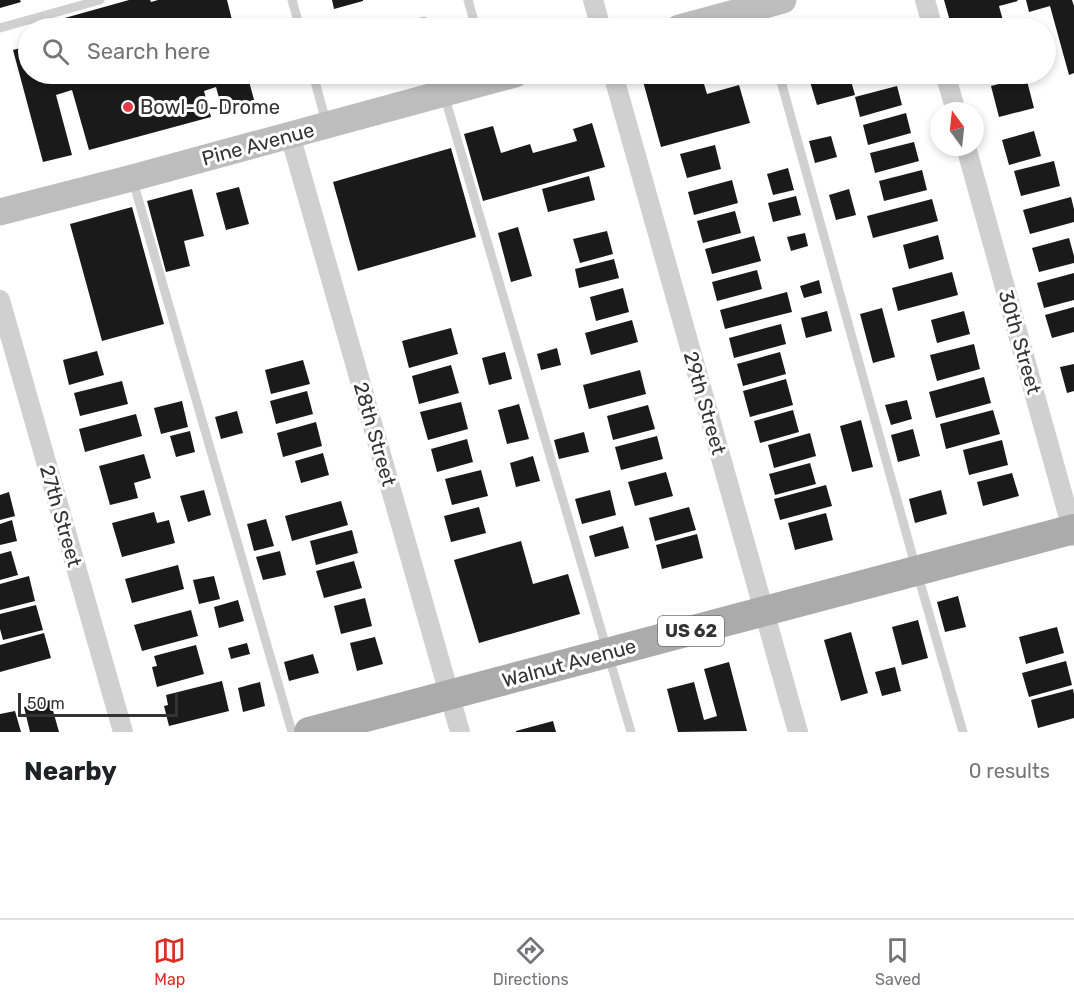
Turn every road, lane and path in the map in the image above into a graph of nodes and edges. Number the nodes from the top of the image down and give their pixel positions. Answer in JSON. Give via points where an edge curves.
{"nodes":[{"id":1,"x":100,"y":0,"type":"edge"},
{"id":2,"x":292,"y":0,"type":"edge"},
{"id":3,"x":468,"y":0,"type":"edge"},
{"id":4,"x":593,"y":0,"type":"edge"},
{"id":5,"x":925,"y":0,"type":"edge"},
{"id":6,"x":770,"y":12,"type":"edge"},
{"id":7,"x":36,"y":18,"type":"edge"},
{"id":8,"x":297,"y":18,"type":"edge"},
{"id":9,"x":473,"y":18,"type":"edge"},
{"id":10,"x":598,"y":18,"type":"edge"},
{"id":11,"x":736,"y":18,"type":"edge"},
{"id":12,"x":930,"y":18,"type":"edge"},
{"id":13,"x":18,"y":23,"type":"edge"},
{"id":14,"x":0,"y":28,"type":"edge"},
{"id":15,"x":316,"y":84,"type":"edge"},
{"id":16,"x":438,"y":84,"type":"edge"},
{"id":17,"x":441,"y":84,"type":"edge"},
{"id":18,"x":616,"y":84,"type":"edge"},
{"id":19,"x":782,"y":84,"type":"edge"},
{"id":20,"x":948,"y":84,"type":"edge"},
{"id":21,"x":953,"y":102,"type":"edge"},
{"id":22,"x":327,"y":125,"type":"junction"},
{"id":23,"x":290,"y":135,"type":"junction"},
{"id":24,"x":969,"y":156,"type":"edge"},
{"id":25,"x":132,"y":178,"type":"junction"},
{"id":26,"x":0,"y":212,"type":"edge"},
{"id":27,"x":0,"y":300,"type":"edge"},
{"id":28,"x":1073,"y":532,"type":"edge"},
{"id":29,"x":917,"y":572,"type":"junction"},
{"id":30,"x":764,"y":612,"type":"junction"},
{"id":31,"x":609,"y":652,"type":"junction"},
{"id":32,"x":449,"y":695,"type":"junction"},
{"id":33,"x":123,"y":732,"type":"edge"},
{"id":34,"x":292,"y":732,"type":"edge"},
{"id":35,"x":309,"y":732,"type":"edge"},
{"id":36,"x":460,"y":732,"type":"edge"},
{"id":37,"x":631,"y":732,"type":"edge"},
{"id":38,"x":798,"y":732,"type":"edge"},
{"id":39,"x":963,"y":732,"type":"edge"}],
"edges":[{"from":1,"to":7,"type":"lane"},
{"from":2,"to":8,"type":"lane"},
{"from":3,"to":9,"type":"lane"},
{"from":4,"to":10,"type":"street"},
{"from":5,"to":12,"type":"street"},
{"from":6,"to":11,"type":"main road"},
{"from":13,"to":14,"type":"lane"},
{"from":15,"to":22,"type":"lane"},
{"from":16,"to":22,"type":"main road","name":"Pine Avenue"},
{"from":17,"to":31,"type":"lane"},
{"from":18,"to":30,"type":"street","name":"29th Street"},
{"from":19,"to":29,"type":"lane"},
{"from":20,"to":21,"type":"street"},
{"from":22,"to":23,"type":"main road","name":"Pine Avenue"},
{"from":23,"to":25,"type":"main road","name":"Pine Avenue"},
{"from":23,"to":32,"type":"street","name":"28th Street"},
{"from":24,"to":28,"type":"street","name":"30th Street"},
{"from":25,"to":26,"type":"main road","name":"Pine Avenue"},
{"from":25,"to":34,"type":"lane"},
{"from":27,"to":33,"type":"street","name":"27th Street"},
{"from":28,"to":29,"type":"main road","name":"Walnut Avenue","number":"US 62"},
{"from":29,"to":30,"type":"main road","name":"Walnut Avenue","number":"US 62"},
{"from":29,"to":39,"type":"lane"},
{"from":30,"to":31,"type":"main road","name":"Walnut Avenue","number":"US 62"},
{"from":30,"to":38,"type":"street","name":"29th Street"},
{"from":31,"to":32,"type":"main road","name":"Walnut Avenue","number":"US 62"},
{"from":31,"to":37,"type":"lane"},
{"from":32,"to":35,"type":"main road","name":"Walnut Avenue","number":"US 62"},
{"from":32,"to":36,"type":"street","name":"28th Street"}]}
